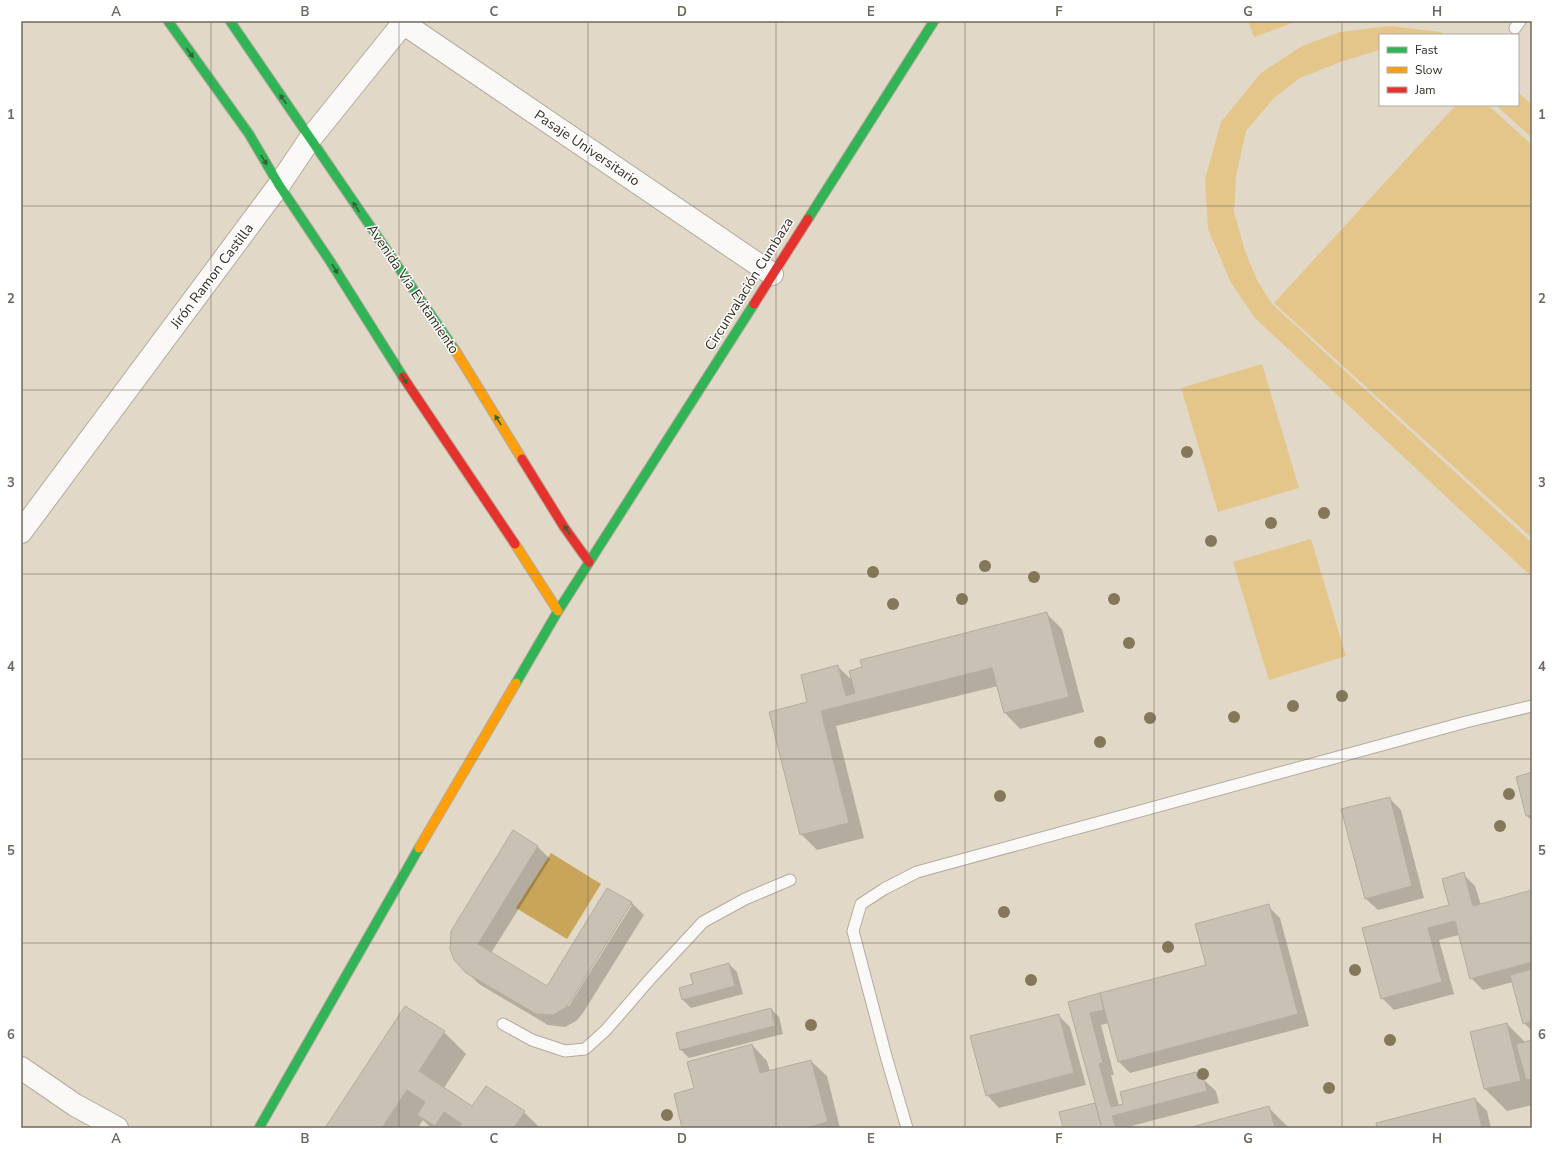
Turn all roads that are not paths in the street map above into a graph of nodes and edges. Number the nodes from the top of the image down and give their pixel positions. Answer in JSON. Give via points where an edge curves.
{"nodes":[{"id":1,"x":168,"y":21,"type":"edge"},
{"id":2,"x":230,"y":21,"type":"edge"},
{"id":3,"x":934,"y":21,"type":"edge"},
{"id":4,"x":402,"y":22,"type":"edge"},
{"id":5,"x":310,"y":139,"type":"junction"},
{"id":6,"x":279,"y":185,"type":"junction"},
{"id":7,"x":772,"y":274,"type":"junction"},
{"id":8,"x":21,"y":532,"type":"edge"},
{"id":9,"x":589,"y":562,"type":"junction"},
{"id":10,"x":558,"y":611,"type":"junction"},
{"id":11,"x":1532,"y":706,"type":"edge"},
{"id":12,"x":790,"y":880,"type":"dead end"},
{"id":13,"x":503,"y":1024,"type":"dead end"},
{"id":14,"x":21,"y":1068,"type":"edge"},
{"id":15,"x":117,"y":1128,"type":"edge"},
{"id":16,"x":259,"y":1128,"type":"edge"},
{"id":17,"x":907,"y":1128,"type":"edge"}],
"edges":[{"from":1,"to":6,"type":"street","one_way":true,"via":[[249,134]]},
{"from":5,"to":2,"type":"street","name":"Avenida Via Evitamiento","one_way":true},
{"from":3,"to":7,"type":"street","name":"Circunvalación Cumbaza"},
{"from":4,"to":5,"type":"street","name":"Jirón Ramon Castilla"},
{"from":4,"to":7,"type":"street","name":"Pasaje Universitario"},
{"from":5,"to":6,"type":"street","name":"Jirón Ramon Castilla"},
{"from":9,"to":5,"type":"street","name":"Avenida Via Evitamiento","one_way":true,"via":[[560,520],[459,356]]},
{"from":6,"to":8,"type":"street","name":"Jirón Ramon Castilla"},
{"from":6,"to":10,"type":"street","one_way":true},
{"from":7,"to":9,"type":"street","name":"Circunvalación Cumbaza"},
{"from":9,"to":10,"type":"street","name":"Circunvalación Cumbaza"},
{"from":10,"to":16,"type":"street","name":"Circunvalación Cumbaza"},
{"from":11,"to":17,"type":"lane","via":[[917,872],[861,904],[853,931]]},
{"from":12,"to":13,"type":"lane","via":[[745,898],[703,922],[606,1030],[585,1049],[565,1051],[532,1040]]},
{"from":14,"to":15,"type":"street","via":[[75,1105]]}]}
